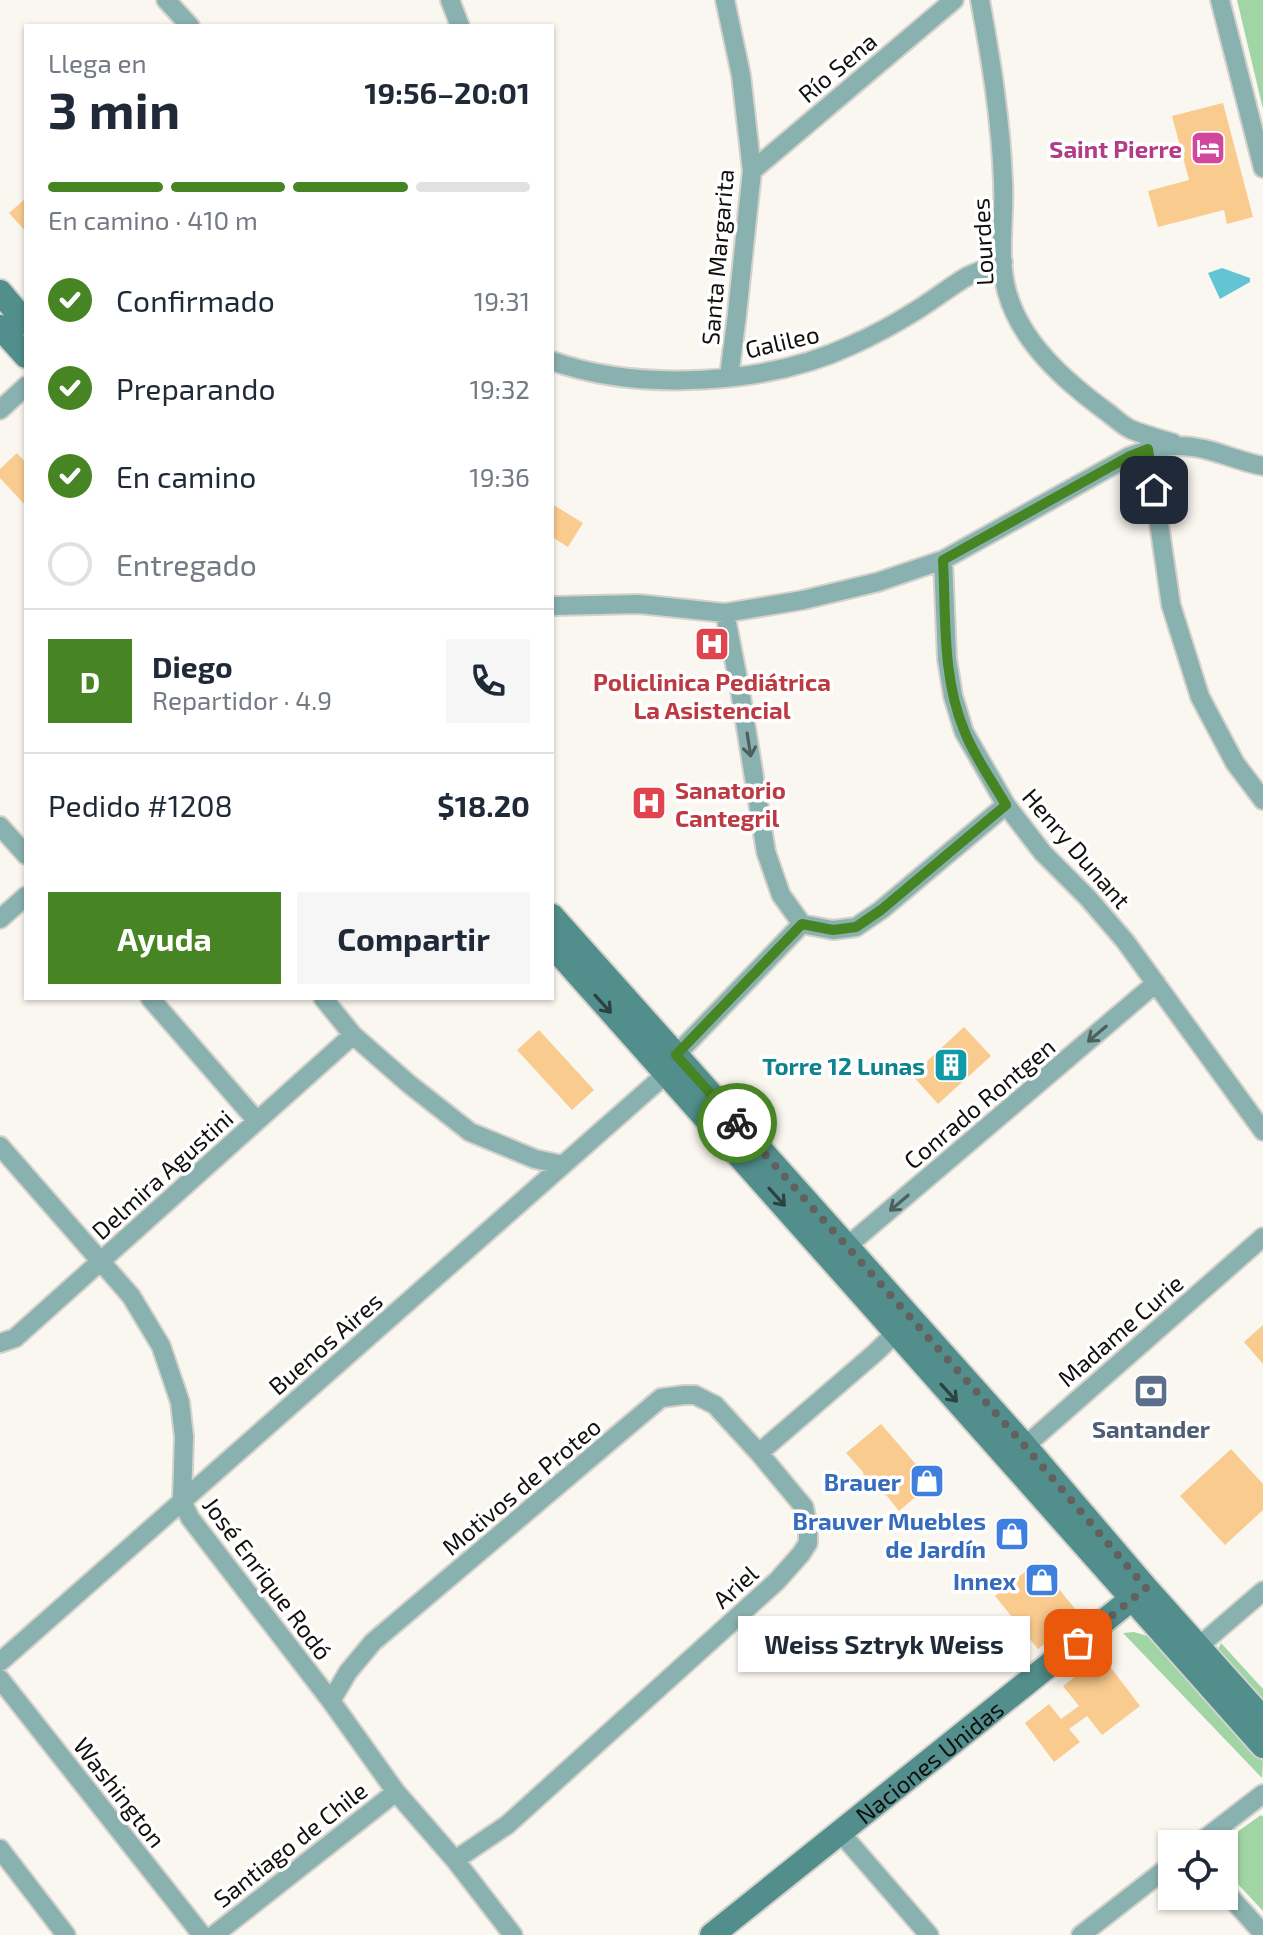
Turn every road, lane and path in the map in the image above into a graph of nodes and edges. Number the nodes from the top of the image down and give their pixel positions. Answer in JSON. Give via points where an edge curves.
{"nodes":[{"id":1,"x":166,"y":0,"type":"edge"},
{"id":2,"x":450,"y":0,"type":"edge"},
{"id":3,"x":725,"y":0,"type":"edge"},
{"id":4,"x":954,"y":0,"type":"edge"},
{"id":5,"x":980,"y":0,"type":"edge"},
{"id":6,"x":1220,"y":0,"type":"edge"},
{"id":7,"x":188,"y":24,"type":"edge"},
{"id":8,"x":459,"y":24,"type":"edge"},
{"id":9,"x":1263,"y":168,"type":"edge"},
{"id":10,"x":752,"y":171,"type":"junction"},
{"id":11,"x":1003,"y":262,"type":"junction"},
{"id":12,"x":0,"y":292,"type":"edge"},
{"id":13,"x":24,"y":321,"type":"edge"},
{"id":14,"x":0,"y":327,"type":"edge"},
{"id":15,"x":24,"y":354,"type":"edge"},
{"id":16,"x":554,"y":362,"type":"edge"},
{"id":17,"x":729,"y":377,"type":"junction"},
{"id":18,"x":24,"y":388,"type":"edge"},
{"id":19,"x":0,"y":410,"type":"edge"},
{"id":20,"x":1179,"y":445,"type":"junction"},
{"id":21,"x":1148,"y":449,"type":"junction"},
{"id":22,"x":1263,"y":466,"type":"edge"},
{"id":23,"x":943,"y":560,"type":"junction"},
{"id":24,"x":554,"y":606,"type":"edge"},
{"id":25,"x":725,"y":613,"type":"junction"},
{"id":26,"x":1263,"y":800,"type":"edge"},
{"id":27,"x":1006,"y":805,"type":"junction"},
{"id":28,"x":0,"y":826,"type":"edge"},
{"id":29,"x":24,"y":853,"type":"edge"},
{"id":30,"x":24,"y":898,"type":"edge"},
{"id":31,"x":0,"y":919,"type":"edge"},
{"id":32,"x":554,"y":919,"type":"edge"},
{"id":33,"x":802,"y":924,"type":"junction"},
{"id":34,"x":554,"y":947,"type":"edge"},
{"id":35,"x":1156,"y":983,"type":"junction"},
{"id":36,"x":152,"y":1000,"type":"edge"},
{"id":37,"x":325,"y":1000,"type":"edge"},
{"id":38,"x":353,"y":1035,"type":"junction"},
{"id":39,"x":671,"y":1065,"type":"junction"},
{"id":40,"x":257,"y":1121,"type":"junction"},
{"id":41,"x":1263,"y":1131,"type":"edge"},
{"id":42,"x":0,"y":1146,"type":"edge"},
{"id":43,"x":563,"y":1165,"type":"junction"},
{"id":44,"x":1263,"y":1237,"type":"edge"},
{"id":45,"x":840,"y":1253,"type":"junction"},
{"id":46,"x":101,"y":1261,"type":"junction"},
{"id":47,"x":903,"y":1326,"type":"junction"},
{"id":48,"x":0,"y":1343,"type":"edge"},
{"id":49,"x":759,"y":1453,"type":"junction"},
{"id":50,"x":1017,"y":1453,"type":"junction"},
{"id":51,"x":182,"y":1501,"type":"junction"},
{"id":52,"x":1263,"y":1591,"type":"edge"},
{"id":53,"x":1139,"y":1593,"type":"junction"},
{"id":54,"x":1192,"y":1651,"type":"junction"},
{"id":55,"x":0,"y":1662,"type":"edge"},
{"id":56,"x":0,"y":1679,"type":"edge"},
{"id":57,"x":331,"y":1701,"type":"junction"},
{"id":58,"x":1263,"y":1719,"type":"edge"},
{"id":59,"x":1263,"y":1746,"type":"edge"},
{"id":60,"x":396,"y":1792,"type":"junction"},
{"id":61,"x":1263,"y":1794,"type":"edge"},
{"id":62,"x":1216,"y":1830,"type":"edge"},
{"id":63,"x":840,"y":1832,"type":"junction"},
{"id":64,"x":0,"y":1849,"type":"edge"},
{"id":65,"x":455,"y":1860,"type":"junction"},
{"id":66,"x":1158,"y":1875,"type":"edge"},
{"id":67,"x":1238,"y":1907,"type":"edge"},
{"id":68,"x":1257,"y":1929,"type":"edge"},
{"id":69,"x":66,"y":1935,"type":"edge"},
{"id":70,"x":202,"y":1935,"type":"edge"},
{"id":71,"x":214,"y":1935,"type":"edge"},
{"id":72,"x":513,"y":1935,"type":"edge"},
{"id":73,"x":712,"y":1935,"type":"edge"},
{"id":74,"x":929,"y":1935,"type":"edge"},
{"id":75,"x":1081,"y":1935,"type":"edge"}],
"edges":[{"from":1,"to":7,"type":"street"},
{"from":2,"to":8,"type":"street"},
{"from":3,"to":10,"type":"street","name":"Santa Margarita","via":[[741,75]]},
{"from":4,"to":10,"type":"street","name":"Río Sena"},
{"from":5,"to":11,"type":"street","name":"Lourdes","via":[[996,98]]},
{"from":6,"to":9,"type":"street"},
{"from":10,"to":17,"type":"street","name":"Santa Margarita"},
{"from":11,"to":17,"type":"street","name":"Galileo","via":[[817,361]]},
{"from":11,"to":20,"type":"street","name":"Lourdes","via":[[1014,314],[1054,368],[1130,429]]},
{"from":12,"to":13,"type":"main road"},
{"from":14,"to":15,"type":"main road"},
{"from":16,"to":17,"type":"street","name":"Galileo","via":[[633,379]]},
{"from":18,"to":19,"type":"street"},
{"from":20,"to":21,"type":"street"},
{"from":20,"to":22,"type":"street"},
{"from":21,"to":23,"type":"street"},
{"from":21,"to":26,"type":"street","via":[[1171,605],[1200,697],[1235,763]]},
{"from":23,"to":25,"type":"street","via":[[803,600]]},
{"from":23,"to":27,"type":"street","name":"Henry Dunant","via":[[953,696],[964,732]]},
{"from":24,"to":25,"type":"street","via":[[639,604]]},
{"from":25,"to":33,"type":"street","one_way":true,"via":[[766,852],[781,895]]},
{"from":27,"to":33,"type":"street","via":[[856,927],[833,930]]},
{"from":27,"to":35,"type":"street","name":"Henry Dunant"},
{"from":28,"to":29,"type":"street"},
{"from":30,"to":31,"type":"street"},
{"from":32,"to":39,"type":"main road"},
{"from":33,"to":39,"type":"street","name":"Buenos Aires"},
{"from":34,"to":39,"type":"main road","one_way":true},
{"from":35,"to":41,"type":"street","name":"Henry Dunant"},
{"from":35,"to":45,"type":"street","name":"Conrado Rontgen","one_way":true},
{"from":36,"to":40,"type":"street"},
{"from":37,"to":38,"type":"street"},
{"from":38,"to":40,"type":"street","name":"Delmira Agustini"},
{"from":38,"to":43,"type":"street","via":[[470,1132]]},
{"from":39,"to":43,"type":"street","name":"Buenos Aires"},
{"from":39,"to":45,"type":"main road"},
{"from":40,"to":46,"type":"street","name":"Delmira Agustini"},
{"from":42,"to":46,"type":"street","name":"José Enrique Rodó"},
{"from":43,"to":51,"type":"street","name":"Buenos Aires"},
{"from":44,"to":50,"type":"street","name":"Madame Curie"},
{"from":45,"to":47,"type":"main road"},
{"from":46,"to":48,"type":"street","name":"Delmira Agustini","via":[[15,1338]]},
{"from":46,"to":51,"type":"street","name":"José Enrique Rodó","via":[[131,1296],[161,1346],[180,1402]]},
{"from":47,"to":49,"type":"street"},
{"from":47,"to":50,"type":"main road"},
{"from":49,"to":57,"type":"street","name":"Motivos de Proteo","via":[[715,1405],[695,1395],[661,1398],[373,1642]]},
{"from":49,"to":65,"type":"street","name":"Ariel","via":[[804,1507],[808,1543],[801,1554],[507,1825]]},
{"from":50,"to":53,"type":"main road"},
{"from":51,"to":55,"type":"street","name":"Buenos Aires"},
{"from":51,"to":57,"type":"street","name":"José Enrique Rodó"},
{"from":52,"to":54,"type":"street"},
{"from":53,"to":54,"type":"main road"},
{"from":53,"to":63,"type":"main road","name":"Naciones Unidas"},
{"from":54,"to":58,"type":"main road"},
{"from":54,"to":59,"type":"main road"},
{"from":56,"to":70,"type":"street","name":"Washington"},
{"from":57,"to":60,"type":"street","name":"José Enrique Rodó"},
{"from":60,"to":65,"type":"street","name":"José Enrique Rodó"},
{"from":60,"to":71,"type":"street","name":"Santiago de Chile"},
{"from":61,"to":62,"type":"street"},
{"from":63,"to":73,"type":"main road","name":"Naciones Unidas"},
{"from":63,"to":74,"type":"street"},
{"from":64,"to":69,"type":"street"},
{"from":65,"to":72,"type":"street","name":"José Enrique Rodó"},
{"from":66,"to":75,"type":"street"},
{"from":67,"to":68,"type":"street"}]}
